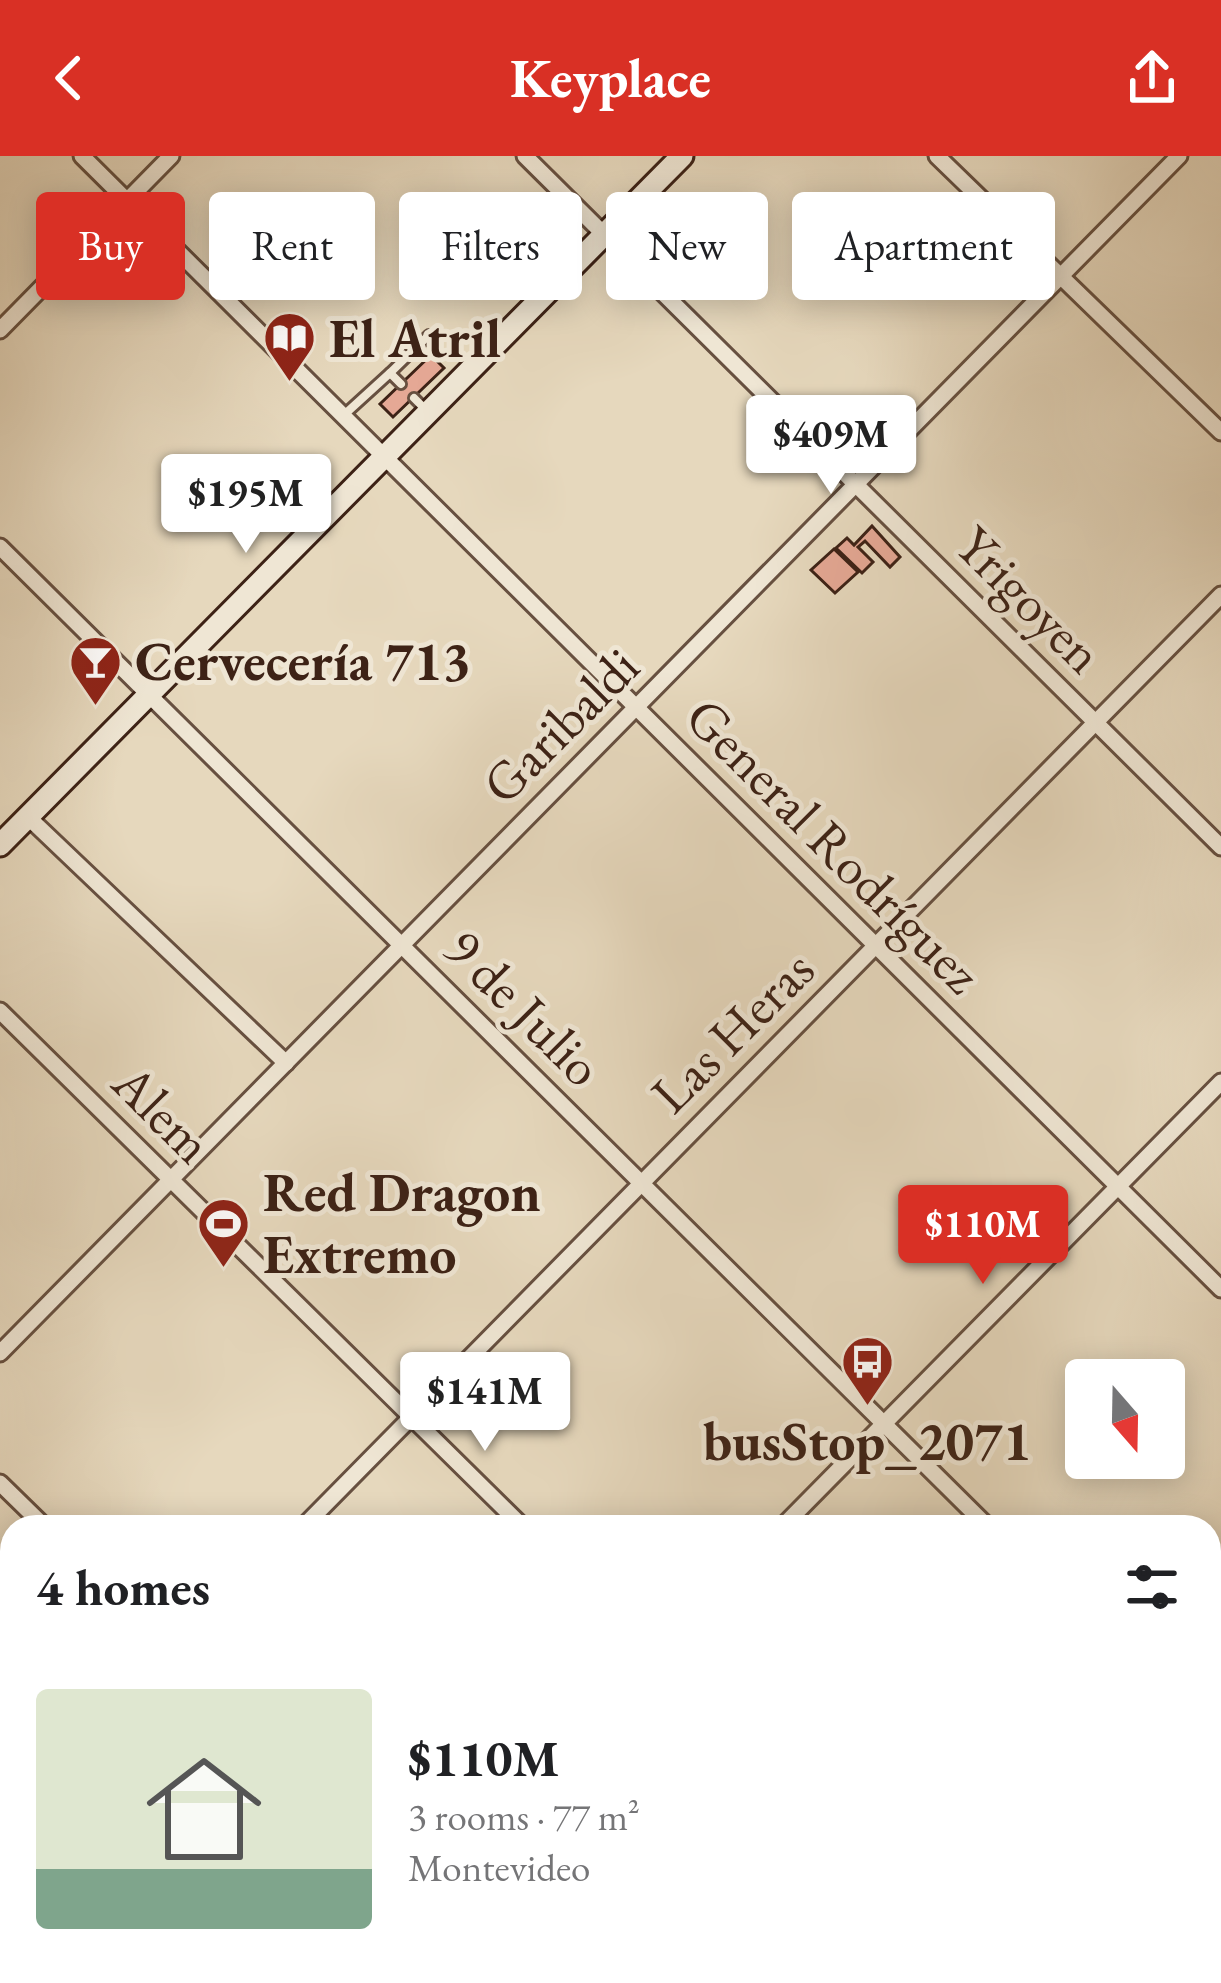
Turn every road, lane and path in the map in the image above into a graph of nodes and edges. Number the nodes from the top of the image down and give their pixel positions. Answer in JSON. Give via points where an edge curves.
{"nodes":[{"id":1,"x":82,"y":156,"type":"edge"},
{"id":2,"x":171,"y":156,"type":"edge"},
{"id":3,"x":525,"y":156,"type":"edge"},
{"id":4,"x":682,"y":156,"type":"edge"},
{"id":5,"x":937,"y":156,"type":"edge"},
{"id":6,"x":1179,"y":156,"type":"edge"},
{"id":7,"x":118,"y":192,"type":"edge"},
{"id":8,"x":136,"y":192,"type":"edge"},
{"id":9,"x":605,"y":234,"type":"junction"},
{"id":10,"x":185,"y":259,"type":"edge"},
{"id":11,"x":1061,"y":276,"type":"junction"},
{"id":12,"x":36,"y":293,"type":"edge"},
{"id":13,"x":0,"y":330,"type":"edge"},
{"id":14,"x":429,"y":335,"type":"dead end"},
{"id":15,"x":389,"y":373,"type":"junction"},
{"id":16,"x":400,"y":384,"type":"dead end"},
{"id":17,"x":342,"y":416,"type":"junction"},
{"id":18,"x":1221,"y":432,"type":"edge"},
{"id":19,"x":384,"y":457,"type":"junction"},
{"id":20,"x":855,"y":485,"type":"junction"},
{"id":21,"x":0,"y":548,"type":"edge"},
{"id":22,"x":1221,"y":595,"type":"edge"},
{"id":23,"x":148,"y":695,"type":"junction"},
{"id":24,"x":636,"y":707,"type":"junction"},
{"id":25,"x":1095,"y":723,"type":"junction"},
{"id":26,"x":28,"y":817,"type":"junction"},
{"id":27,"x":0,"y":845,"type":"edge"},
{"id":28,"x":1221,"y":847,"type":"edge"},
{"id":29,"x":401,"y":945,"type":"junction"},
{"id":30,"x":876,"y":945,"type":"junction"},
{"id":31,"x":0,"y":1011,"type":"edge"},
{"id":32,"x":286,"y":1063,"type":"junction"},
{"id":33,"x":1221,"y":1082,"type":"edge"},
{"id":34,"x":171,"y":1180,"type":"junction"},
{"id":35,"x":641,"y":1184,"type":"junction"},
{"id":36,"x":1118,"y":1186,"type":"junction"},
{"id":37,"x":1221,"y":1289,"type":"edge"},
{"id":38,"x":0,"y":1353,"type":"edge"},
{"id":39,"x":411,"y":1417,"type":"junction"},
{"id":40,"x":884,"y":1424,"type":"junction"},
{"id":41,"x":0,"y":1483,"type":"edge"},
{"id":42,"x":33,"y":1515,"type":"edge"},
{"id":43,"x":315,"y":1515,"type":"edge"},
{"id":44,"x":511,"y":1515,"type":"edge"},
{"id":45,"x":794,"y":1515,"type":"edge"},
{"id":46,"x":976,"y":1515,"type":"edge"}],
"edges":[{"from":1,"to":7,"type":"street","name":"General Rodríguez"},
{"from":2,"to":8,"type":"street"},
{"from":3,"to":9,"type":"street","name":"Yrigoyen"},
{"from":4,"to":9,"type":"main road"},
{"from":5,"to":11,"type":"street"},
{"from":6,"to":11,"type":"street","name":"Garibaldi"},
{"from":9,"to":19,"type":"main road","via":[[421,405]]},
{"from":9,"to":20,"type":"street","name":"Yrigoyen"},
{"from":10,"to":17,"type":"street","name":"General Rodríguez"},
{"from":11,"to":18,"type":"street"},
{"from":11,"to":20,"type":"street","name":"Garibaldi"},
{"from":12,"to":13,"type":"street"},
{"from":14,"to":15,"type":"lane"},
{"from":15,"to":16,"type":"lane"},
{"from":15,"to":17,"type":"lane"},
{"from":17,"to":19,"type":"street","name":"General Rodríguez"},
{"from":19,"to":23,"type":"main road"},
{"from":19,"to":24,"type":"street","name":"General Rodríguez"},
{"from":20,"to":24,"type":"street","name":"Garibaldi"},
{"from":20,"to":25,"type":"street","name":"Yrigoyen"},
{"from":21,"to":23,"type":"street","name":"9 de Julio"},
{"from":22,"to":25,"type":"street","name":"Las Heras"},
{"from":23,"to":26,"type":"main road"},
{"from":23,"to":29,"type":"street","name":"9 de Julio"},
{"from":24,"to":29,"type":"street","name":"Garibaldi"},
{"from":24,"to":30,"type":"street","name":"General Rodríguez"},
{"from":25,"to":28,"type":"street","name":"Yrigoyen"},
{"from":25,"to":30,"type":"street","name":"Las Heras"},
{"from":26,"to":27,"type":"main road"},
{"from":26,"to":32,"type":"street"},
{"from":29,"to":32,"type":"street","name":"Garibaldi"},
{"from":29,"to":35,"type":"street","name":"9 de Julio"},
{"from":30,"to":35,"type":"street","name":"Las Heras"},
{"from":30,"to":36,"type":"street","name":"General Rodríguez"},
{"from":31,"to":34,"type":"street","name":"Alem"},
{"from":32,"to":34,"type":"street","name":"Garibaldi"},
{"from":33,"to":36,"type":"street"},
{"from":34,"to":38,"type":"street","name":"Garibaldi"},
{"from":34,"to":39,"type":"street","name":"Alem"},
{"from":35,"to":39,"type":"street","name":"Las Heras"},
{"from":35,"to":40,"type":"street","name":"9 de Julio"},
{"from":36,"to":37,"type":"street","name":"General Rodríguez"},
{"from":36,"to":40,"type":"street"},
{"from":39,"to":43,"type":"street","name":"Las Heras"},
{"from":39,"to":44,"type":"street","name":"Alem"},
{"from":40,"to":45,"type":"street"},
{"from":40,"to":46,"type":"street","name":"9 de Julio"},
{"from":41,"to":42,"type":"street"}]}
